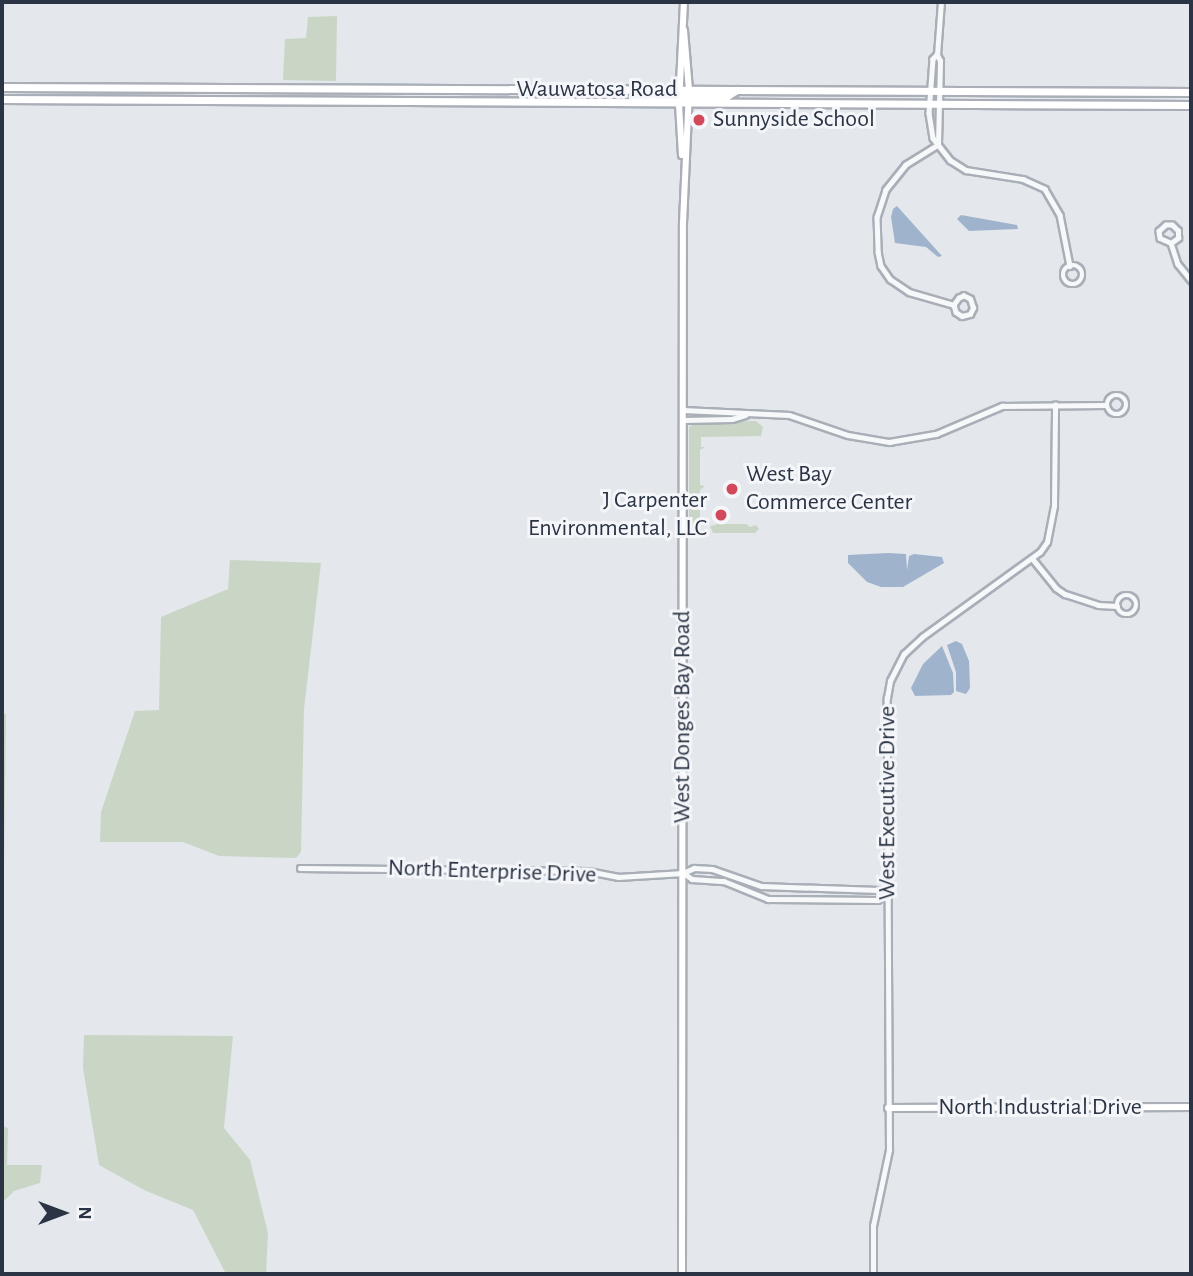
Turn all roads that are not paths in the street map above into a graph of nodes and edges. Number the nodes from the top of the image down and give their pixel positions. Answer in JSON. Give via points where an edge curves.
{"nodes":[{"id":1,"x":684,"y":2,"type":"edge"},
{"id":2,"x":941,"y":2,"type":"edge"},
{"id":3,"x":684,"y":30,"type":"junction"},
{"id":4,"x":937,"y":55,"type":"junction"},
{"id":5,"x":2,"y":87,"type":"edge"},
{"id":6,"x":935,"y":91,"type":"junction"},
{"id":7,"x":1191,"y":92,"type":"edge"},
{"id":8,"x":679,"y":97,"type":"junction"},
{"id":9,"x":689,"y":97,"type":"junction"},
{"id":10,"x":2,"y":99,"type":"edge"},
{"id":11,"x":930,"y":105,"type":"junction"},
{"id":12,"x":939,"y":105,"type":"junction"},
{"id":13,"x":1191,"y":105,"type":"edge"},
{"id":14,"x":938,"y":145,"type":"junction"},
{"id":15,"x":684,"y":160,"type":"junction"},
{"id":16,"x":1171,"y":243,"type":"junction"},
{"id":17,"x":1070,"y":266,"type":"junction"},
{"id":18,"x":1191,"y":280,"type":"edge"},
{"id":19,"x":954,"y":305,"type":"junction"},
{"id":20,"x":1055,"y":405,"type":"junction"},
{"id":21,"x":1106,"y":405,"type":"junction"},
{"id":22,"x":683,"y":410,"type":"junction"},
{"id":23,"x":746,"y":415,"type":"junction"},
{"id":24,"x":683,"y":420,"type":"junction"},
{"id":25,"x":1032,"y":558,"type":"junction"},
{"id":26,"x":1117,"y":606,"type":"junction"},
{"id":27,"x":300,"y":868,"type":"dead end"},
{"id":28,"x":683,"y":873,"type":"junction"},
{"id":29,"x":888,"y":894,"type":"junction"},
{"id":30,"x":1191,"y":1107,"type":"edge"},
{"id":31,"x":888,"y":1108,"type":"junction"},
{"id":32,"x":682,"y":1274,"type":"edge"},
{"id":33,"x":873,"y":1274,"type":"edge"}],
"edges":[{"from":1,"to":3,"type":"street","name":"West Donges Bay Road"},
{"from":2,"to":4,"type":"street"},
{"from":3,"to":8,"type":"street","name":"West Donges Bay Road"},
{"from":3,"to":9,"type":"street","name":"West Donges Bay Road"},
{"from":4,"to":6,"type":"street"},
{"from":4,"to":6,"type":"street","via":[[933,59]]},
{"from":5,"to":8,"type":"main road","name":"Wauwatosa Road"},
{"from":6,"to":7,"type":"main road","name":"Wauwatosa Road"},
{"from":6,"to":9,"type":"main road","name":"Wauwatosa Road","via":[[738,90]]},
{"from":6,"to":11,"type":"street"},
{"from":6,"to":12,"type":"street"},
{"from":8,"to":9,"type":"main road"},
{"from":8,"to":9,"type":"main road","name":"Wauwatosa Road"},
{"from":8,"to":10,"type":"main road","name":"Wauwatosa Road","via":[[622,103]]},
{"from":8,"to":15,"type":"street","name":"West Donges Bay Road"},
{"from":9,"to":11,"type":"main road","name":"Wauwatosa Road"},
{"from":9,"to":15,"type":"street","name":"West Donges Bay Road"},
{"from":11,"to":12,"type":"main road","name":"Wauwatosa Road"},
{"from":11,"to":14,"type":"street","via":[[930,131]]},
{"from":12,"to":13,"type":"main road","name":"Wauwatosa Road"},
{"from":12,"to":14,"type":"street"},
{"from":14,"to":17,"type":"street","via":[[966,170],[1023,179],[1045,189],[1060,215]]},
{"from":14,"to":19,"type":"street","via":[[906,165],[886,190],[877,216],[878,252],[881,267],[900,287]]},
{"from":15,"to":22,"type":"street","name":"West Donges Bay Road"},
{"from":16,"to":16,"type":"street","via":[[1178,232],[1169,224],[1159,234]]},
{"from":16,"to":18,"type":"street","via":[[1178,264]]},
{"from":17,"to":17,"type":"street","via":[[1064,278],[1075,285],[1083,273],[1078,266]]},
{"from":19,"to":19,"type":"street","via":[[962,316],[970,314],[974,306],[964,296]]},
{"from":20,"to":21,"type":"street"},
{"from":20,"to":23,"type":"street","via":[[1002,406],[936,434],[889,442],[848,435],[789,415]]},
{"from":20,"to":25,"type":"street","name":"West Executive Drive","via":[[1053,523],[1047,542]]},
{"from":21,"to":21,"type":"street","via":[[1115,416],[1127,407],[1126,400],[1117,395]]},
{"from":22,"to":23,"type":"street","via":[[732,410]]},
{"from":22,"to":24,"type":"street","name":"West Donges Bay Road"},
{"from":23,"to":24,"type":"street"},
{"from":24,"to":28,"type":"street","name":"West Donges Bay Road"},
{"from":25,"to":26,"type":"street","via":[[1065,594]]},
{"from":25,"to":29,"type":"street","name":"West Executive Drive","via":[[922,637],[896,667],[887,698]]},
{"from":26,"to":26,"type":"street","via":[[1119,612],[1129,615],[1137,605],[1127,595]]},
{"from":27,"to":28,"type":"street","name":"North Enterprise Drive","via":[[588,871],[618,877]]},
{"from":28,"to":29,"type":"street","name":"North Enterprise Drive","via":[[712,869],[761,886]]},
{"from":28,"to":29,"type":"street","name":"North Enterprise Drive","via":[[692,879],[724,881],[768,899],[877,900]]},
{"from":28,"to":32,"type":"street","name":"West Donges Bay Road"},
{"from":29,"to":31,"type":"street","name":"West Executive Drive"},
{"from":30,"to":31,"type":"street","name":"North Industrial Drive"},
{"from":31,"to":33,"type":"street","name":"West Executive Drive","via":[[889,1150],[873,1226]]}]}
